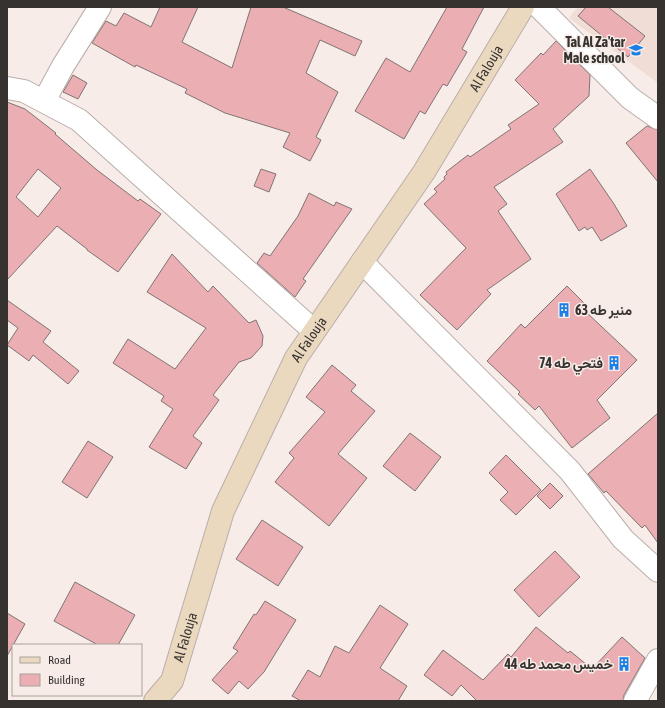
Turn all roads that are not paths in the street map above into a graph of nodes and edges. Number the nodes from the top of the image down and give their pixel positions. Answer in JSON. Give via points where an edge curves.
{"nodes":[{"id":1,"x":100,"y":7,"type":"edge"},
{"id":2,"x":523,"y":7,"type":"edge"},
{"id":3,"x":539,"y":7,"type":"edge"},
{"id":4,"x":7,"y":88,"type":"edge"},
{"id":5,"x":44,"y":101,"type":"junction"},
{"id":6,"x":658,"y":118,"type":"edge"},
{"id":7,"x":362,"y":262,"type":"junction"},
{"id":8,"x":314,"y":331,"type":"junction"},
{"id":9,"x":658,"y":571,"type":"edge"},
{"id":10,"x":658,"y":660,"type":"edge"},
{"id":11,"x":155,"y":701,"type":"edge"},
{"id":12,"x":635,"y":701,"type":"edge"}],
"edges":[{"from":1,"to":5,"type":"street"},
{"from":2,"to":7,"type":"main road","name":"Al Falouja","via":[[424,172]]},
{"from":3,"to":6,"type":"street","via":[[630,98]]},
{"from":4,"to":5,"type":"street","via":[[24,91]]},
{"from":5,"to":8,"type":"street","via":[[79,120]]},
{"from":7,"to":8,"type":"main road","name":"Al Falouja"},
{"from":7,"to":9,"type":"street","via":[[570,472],[623,539]]},
{"from":8,"to":11,"type":"main road","name":"Al Falouja","via":[[296,358],[223,511],[172,681]]},
{"from":10,"to":12,"type":"street"}]}
